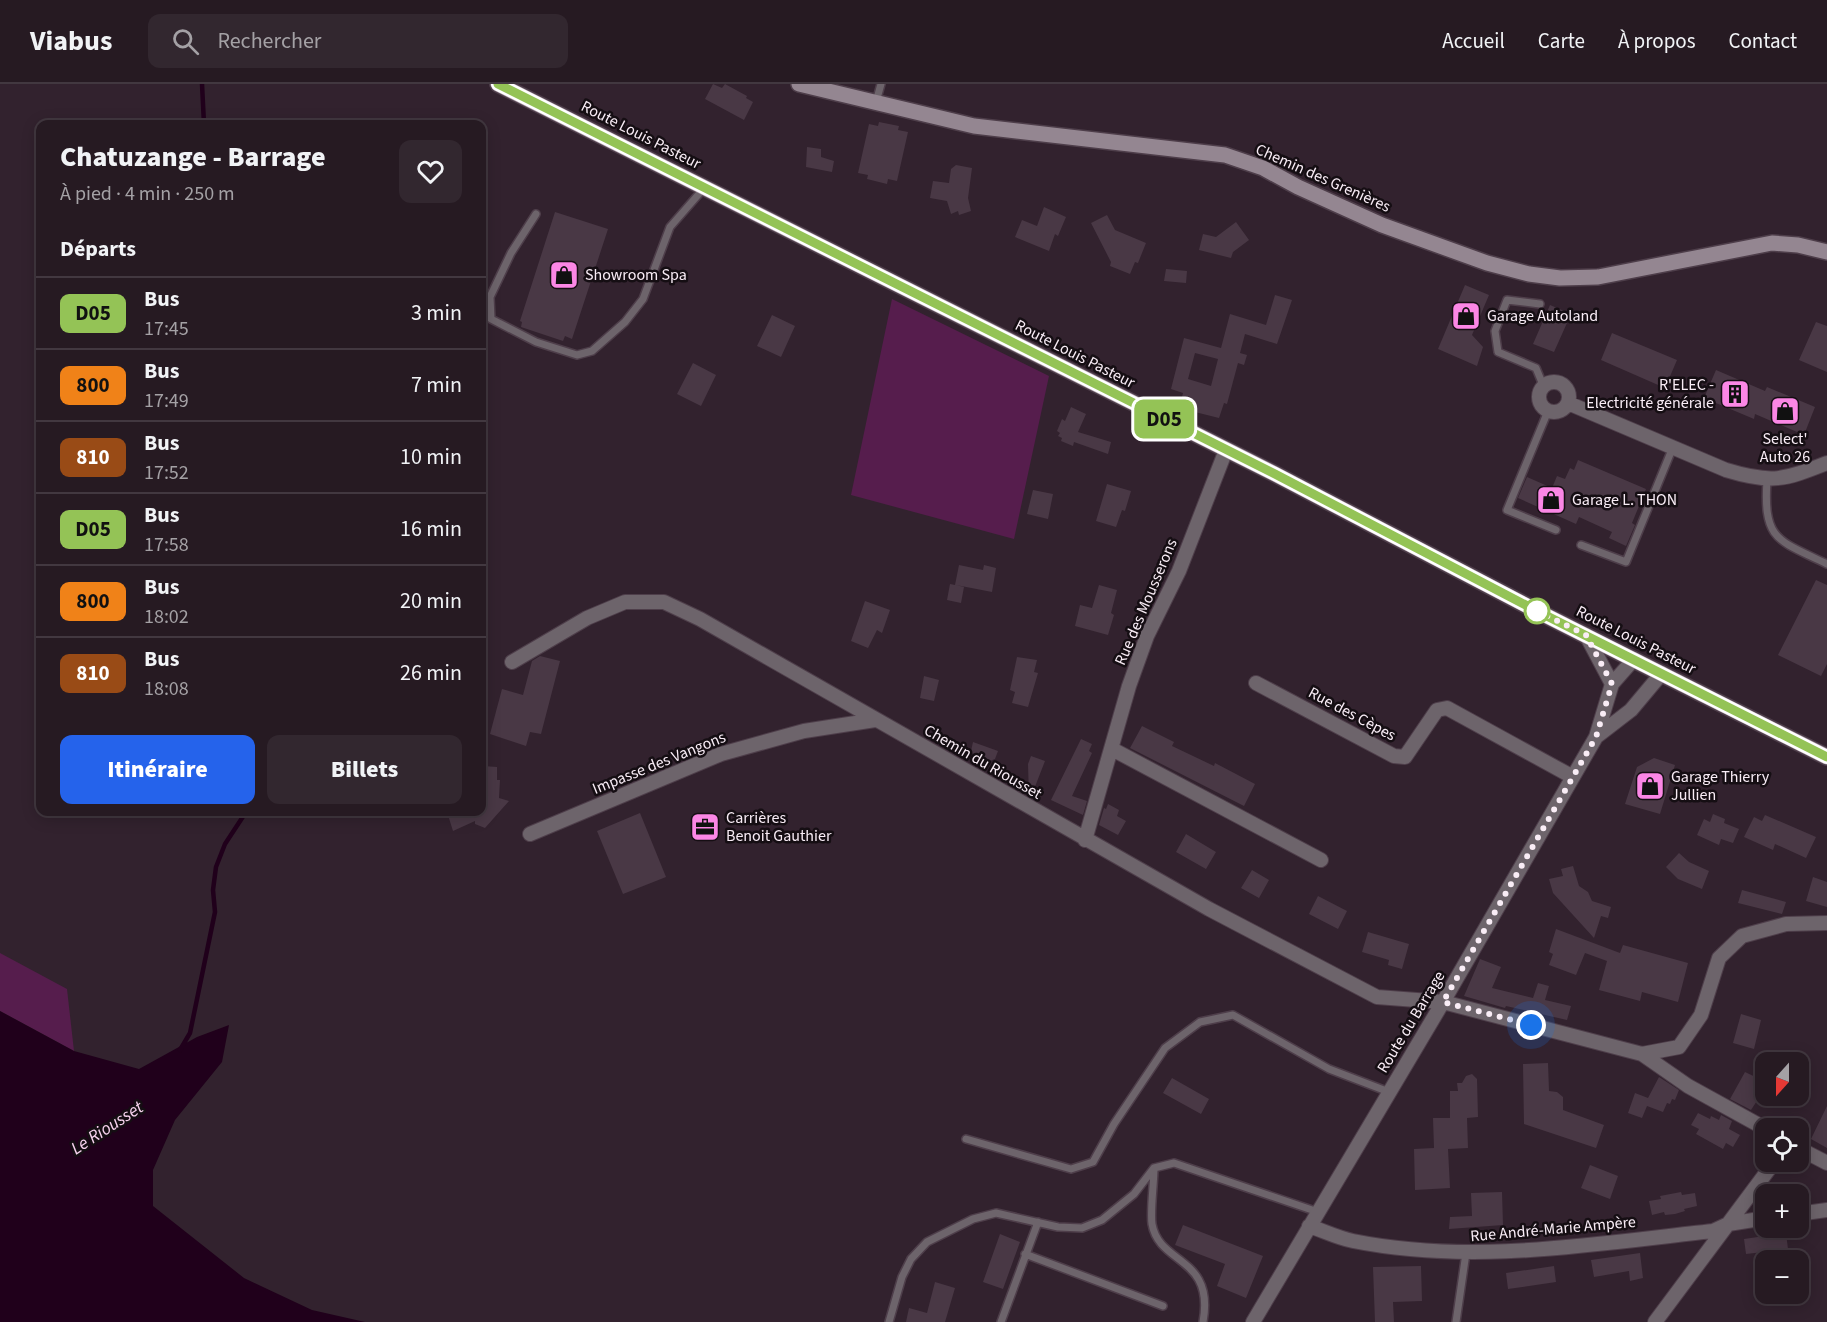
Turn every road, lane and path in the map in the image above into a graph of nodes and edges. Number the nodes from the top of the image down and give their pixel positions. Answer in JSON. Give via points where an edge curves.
{"nodes":[{"id":1,"x":498,"y":84,"type":"edge"},
{"id":2,"x":799,"y":84,"type":"edge"},
{"id":3,"x":881,"y":84,"type":"edge"},
{"id":4,"x":876,"y":102,"type":"junction"},
{"id":5,"x":705,"y":187,"type":"junction"},
{"id":6,"x":536,"y":213,"type":"dead end"},
{"id":7,"x":1827,"y":252,"type":"edge"},
{"id":8,"x":1540,"y":304,"type":"dead end"},
{"id":9,"x":1543,"y":385,"type":"junction"},
{"id":10,"x":1568,"y":403,"type":"junction"},
{"id":11,"x":1548,"y":411,"type":"junction"},
{"id":12,"x":1673,"y":447,"type":"junction"},
{"id":13,"x":1226,"y":450,"type":"junction"},
{"id":14,"x":1827,"y":463,"type":"edge"},
{"id":15,"x":1767,"y":480,"type":"junction"},
{"id":16,"x":1556,"y":530,"type":"dead end"},
{"id":17,"x":1581,"y":545,"type":"dead end"},
{"id":18,"x":1827,"y":564,"type":"edge"},
{"id":19,"x":1586,"y":635,"type":"junction"},
{"id":20,"x":1634,"y":659,"type":"junction"},
{"id":21,"x":512,"y":662,"type":"dead end"},
{"id":22,"x":1662,"y":673,"type":"junction"},
{"id":23,"x":1256,"y":682,"type":"dead end"},
{"id":24,"x":1612,"y":684,"type":"junction"},
{"id":25,"x":875,"y":720,"type":"junction"},
{"id":26,"x":1596,"y":737,"type":"junction"},
{"id":27,"x":1112,"y":749,"type":"junction"},
{"id":28,"x":1827,"y":757,"type":"edge"},
{"id":29,"x":1573,"y":777,"type":"junction"},
{"id":30,"x":530,"y":834,"type":"dead end"},
{"id":31,"x":1085,"y":840,"type":"junction"},
{"id":32,"x":1321,"y":860,"type":"dead end"},
{"id":33,"x":1827,"y":923,"type":"edge"},
{"id":34,"x":1443,"y":1002,"type":"junction"},
{"id":35,"x":1642,"y":1054,"type":"junction"},
{"id":36,"x":1389,"y":1092,"type":"junction"},
{"id":37,"x":1755,"y":1123,"type":"edge"},
{"id":38,"x":966,"y":1139,"type":"dead end"},
{"id":39,"x":1809,"y":1154,"type":"edge"},
{"id":40,"x":1827,"y":1163,"type":"edge"},
{"id":41,"x":1154,"y":1168,"type":"junction"},
{"id":42,"x":1766,"y":1172,"type":"edge"},
{"id":43,"x":1827,"y":1210,"type":"edge"},
{"id":44,"x":1318,"y":1212,"type":"junction"},
{"id":45,"x":1809,"y":1212,"type":"edge"},
{"id":46,"x":1755,"y":1220,"type":"edge"},
{"id":47,"x":1038,"y":1222,"type":"junction"},
{"id":48,"x":1728,"y":1224,"type":"junction"},
{"id":49,"x":1309,"y":1226,"type":"junction"},
{"id":50,"x":1466,"y":1253,"type":"junction"},
{"id":51,"x":1025,"y":1254,"type":"junction"},
{"id":52,"x":1163,"y":1306,"type":"dead end"},
{"id":53,"x":1652,"y":1321,"type":"edge"},
{"id":54,"x":889,"y":1322,"type":"edge"},
{"id":55,"x":1001,"y":1322,"type":"edge"},
{"id":56,"x":1203,"y":1322,"type":"edge"},
{"id":57,"x":1253,"y":1322,"type":"edge"},
{"id":58,"x":1456,"y":1322,"type":"edge"}],
"edges":[{"from":1,"to":5,"type":"main road","name":"Route Louis Pasteur"},
{"from":2,"to":4,"type":"street","name":"Chemin des Grenières"},
{"from":3,"to":4,"type":"lane"},
{"from":4,"to":7,"type":"street","name":"Chemin des Grenières","via":[[974,126],[1225,155],[1263,168],[1382,225],[1529,274],[1598,277],[1772,243]]},
{"from":5,"to":6,"type":"lane","via":[[670,227],[643,299],[625,322],[592,351],[576,355],[536,342],[492,319],[490,297]]},
{"from":5,"to":13,"type":"main road","name":"Route Louis Pasteur"},
{"from":8,"to":9,"type":"lane","via":[[1507,300],[1495,330],[1498,352],[1536,368]]},
{"from":9,"to":10,"type":"street","via":[[1553,381],[1563,384],[1569,393]]},
{"from":9,"to":11,"type":"street","via":[[1538,399]]},
{"from":10,"to":11,"type":"street","via":[[1556,412]]},
{"from":10,"to":12,"type":"street"},
{"from":11,"to":16,"type":"lane","via":[[1507,510]]},
{"from":12,"to":15,"type":"street","via":[[1726,470]]},
{"from":12,"to":17,"type":"lane","via":[[1626,562]]},
{"from":13,"to":19,"type":"main road","name":"Route Louis Pasteur"},
{"from":13,"to":27,"type":"street","name":"Rue des Mousserons","via":[[1179,571],[1147,636]]},
{"from":14,"to":15,"type":"street"},
{"from":15,"to":18,"type":"lane","via":[[1770,529],[1779,540]]},
{"from":19,"to":20,"type":"main road","name":"Route Louis Pasteur"},
{"from":19,"to":24,"type":"street"},
{"from":20,"to":22,"type":"main road","name":"Route Louis Pasteur"},
{"from":20,"to":24,"type":"street","name":"Route du Barrage"},
{"from":21,"to":25,"type":"street","name":"Chemin du Riousset","via":[[586,618],[625,602],[664,602]]},
{"from":22,"to":26,"type":"street","name":"Route du Barrage","via":[[1631,710]]},
{"from":22,"to":28,"type":"main road","name":"Route Louis Pasteur"},
{"from":23,"to":29,"type":"street","name":"Rue des Cèpes","via":[[1394,756],[1405,757],[1437,710],[1447,708]]},
{"from":24,"to":26,"type":"street","name":"Route du Barrage"},
{"from":25,"to":30,"type":"street","name":"Impasse des Vangons","via":[[804,731],[721,754]]},
{"from":25,"to":31,"type":"street","name":"Chemin du Riousset"},
{"from":26,"to":29,"type":"street","name":"Route du Barrage"},
{"from":27,"to":31,"type":"street","name":"Rue des Mousserons"},
{"from":27,"to":32,"type":"street"},
{"from":29,"to":34,"type":"street","name":"Route du Barrage"},
{"from":31,"to":34,"type":"street","name":"Chemin du Riousset","via":[[1377,997]]},
{"from":33,"to":35,"type":"street","via":[[1786,924],[1742,936],[1719,958],[1701,1015],[1679,1047]]},
{"from":34,"to":35,"type":"street","name":"Chemin du Riousset"},
{"from":34,"to":36,"type":"street","name":"Route du Barrage"},
{"from":35,"to":37,"type":"street","via":[[1688,1086]]},
{"from":36,"to":38,"type":"lane","via":[[1329,1069],[1233,1015],[1200,1022],[1165,1048],[1093,1162],[1071,1169]]},
{"from":36,"to":44,"type":"street","name":"Route du Barrage"},
{"from":39,"to":40,"type":"street"},
{"from":41,"to":44,"type":"lane","via":[[1174,1163]]},
{"from":41,"to":47,"type":"lane","via":[[1134,1194],[1102,1220],[1082,1228]]},
{"from":41,"to":56,"type":"lane","via":[[1152,1225],[1161,1243],[1195,1273],[1204,1288]]},
{"from":42,"to":48,"type":"street"},
{"from":43,"to":45,"type":"street"},
{"from":44,"to":49,"type":"street","name":"Route du Barrage"},
{"from":46,"to":48,"type":"street","name":"Rue André-Marie Ampère"},
{"from":47,"to":51,"type":"lane"},
{"from":47,"to":54,"type":"lane","via":[[996,1213],[927,1242],[902,1277]]},
{"from":48,"to":50,"type":"street","name":"Rue André-Marie Ampère","via":[[1713,1231],[1529,1251]]},
{"from":48,"to":53,"type":"street"},
{"from":49,"to":50,"type":"street","name":"Rue André-Marie Ampère","via":[[1350,1240],[1407,1250]]},
{"from":49,"to":57,"type":"street","name":"Route du Barrage"},
{"from":50,"to":58,"type":"lane"},
{"from":51,"to":52,"type":"lane"},
{"from":51,"to":55,"type":"lane"}]}
